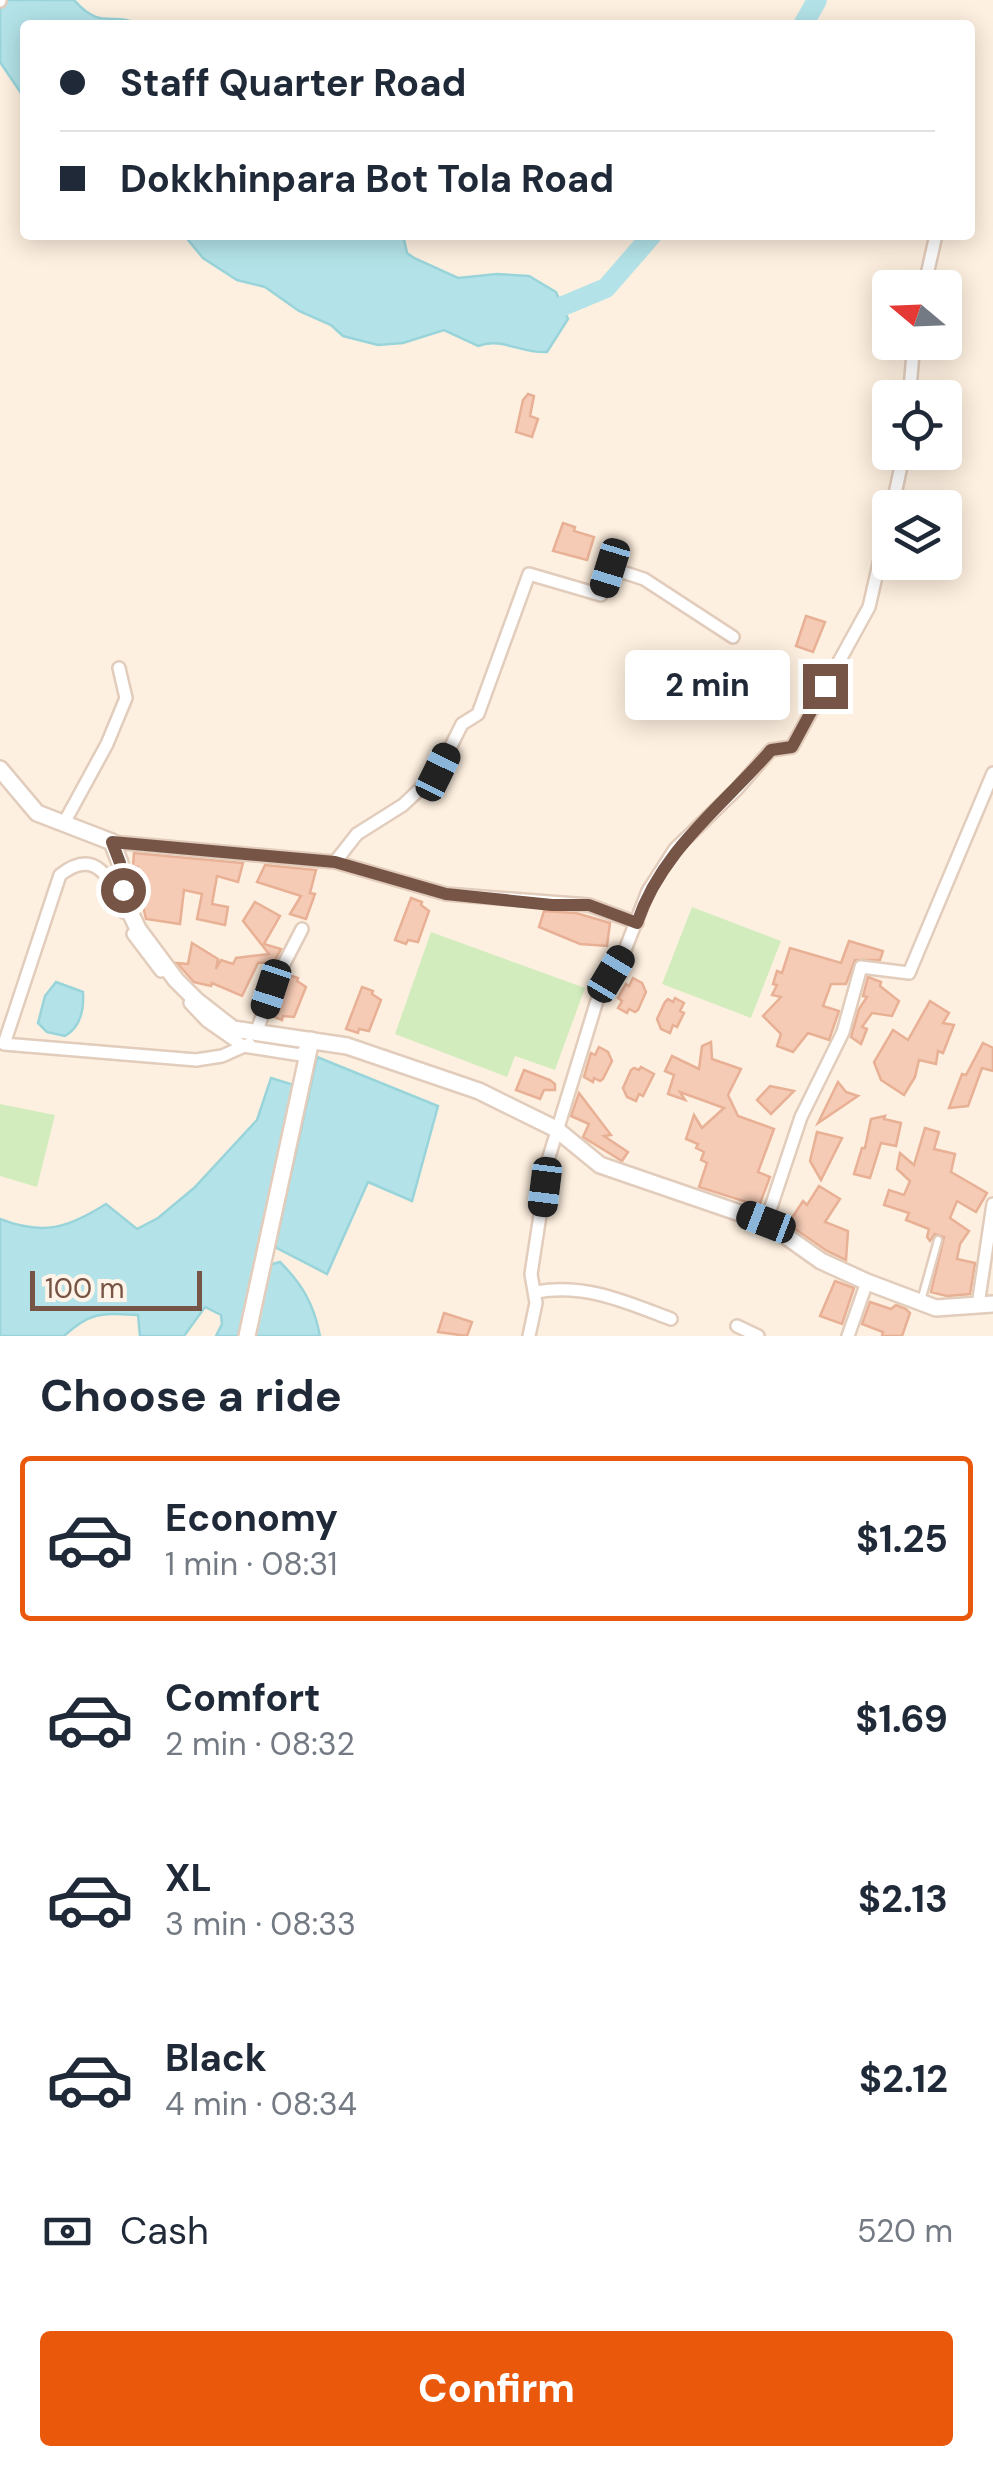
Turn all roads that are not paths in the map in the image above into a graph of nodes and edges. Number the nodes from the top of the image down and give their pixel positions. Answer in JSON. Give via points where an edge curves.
{"nodes":[{"id":1,"x":935,"y":240,"type":"edge"},
{"id":2,"x":928,"y":270,"type":"edge"},
{"id":3,"x":876,"y":580,"type":"edge"},
{"id":4,"x":733,"y":636,"type":"dead end"},
{"id":5,"x":118,"y":668,"type":"dead end"},
{"id":6,"x":0,"y":769,"type":"edge"},
{"id":7,"x":993,"y":773,"type":"edge"},
{"id":8,"x":64,"y":823,"type":"junction"},
{"id":9,"x":112,"y":842,"type":"junction"},
{"id":10,"x":335,"y":862,"type":"junction"},
{"id":11,"x":637,"y":923,"type":"junction"},
{"id":12,"x":302,"y":930,"type":"dead end"},
{"id":13,"x":311,"y":1040,"type":"junction"},
{"id":14,"x":249,"y":1041,"type":"junction"},
{"id":15,"x":2,"y":1044,"type":"edge"},
{"id":16,"x":556,"y":1129,"type":"junction"},
{"id":17,"x":993,"y":1204,"type":"edge"},
{"id":18,"x":766,"y":1222,"type":"junction"},
{"id":19,"x":938,"y":1240,"type":"dead end"},
{"id":20,"x":867,"y":1282,"type":"junction"},
{"id":21,"x":536,"y":1292,"type":"junction"},
{"id":22,"x":920,"y":1302,"type":"junction"},
{"id":23,"x":985,"y":1305,"type":"edge"},
{"id":24,"x":671,"y":1319,"type":"dead end"},
{"id":25,"x":737,"y":1326,"type":"dead end"},
{"id":26,"x":247,"y":1336,"type":"edge"},
{"id":27,"x":529,"y":1336,"type":"edge"},
{"id":28,"x":758,"y":1336,"type":"edge"},
{"id":29,"x":848,"y":1336,"type":"edge"}],
"edges":[{"from":1,"to":2,"type":"street"},
{"from":3,"to":11,"type":"street","via":[[870,607],[792,747],[771,750],[676,849],[648,891]]},
{"from":4,"to":10,"type":"street","via":[[644,578],[610,568],[602,595],[528,574],[478,714],[462,724],[438,772],[357,834]]},
{"from":5,"to":8,"type":"street","via":[[126,698]]},
{"from":6,"to":8,"type":"street","via":[[37,813]]},
{"from":7,"to":18,"type":"street","via":[[909,972],[862,967],[843,1032],[801,1116]]},
{"from":8,"to":9,"type":"street"},
{"from":9,"to":10,"type":"street"},
{"from":9,"to":14,"type":"street","via":[[128,908],[156,956],[197,1001]]},
{"from":10,"to":11,"type":"street","via":[[446,894],[589,905]]},
{"from":11,"to":16,"type":"street","via":[[600,994]]},
{"from":12,"to":14,"type":"street"},
{"from":13,"to":14,"type":"street"},
{"from":13,"to":16,"type":"street","via":[[480,1091]]},
{"from":13,"to":26,"type":"street"},
{"from":14,"to":15,"type":"street","via":[[222,1056],[196,1060]]},
{"from":14,"to":15,"type":"street","via":[[207,1021],[130,929],[113,882],[85,863],[60,875]]},
{"from":16,"to":18,"type":"street","via":[[609,1169]]},
{"from":16,"to":21,"type":"street","via":[[531,1274]]},
{"from":17,"to":23,"type":"street"},
{"from":18,"to":20,"type":"street","via":[[821,1261]]},
{"from":19,"to":22,"type":"lane"},
{"from":20,"to":22,"type":"street"},
{"from":20,"to":29,"type":"street"},
{"from":21,"to":24,"type":"street","via":[[594,1291]]},
{"from":21,"to":27,"type":"street"},
{"from":22,"to":23,"type":"street"},
{"from":25,"to":28,"type":"street"}]}
